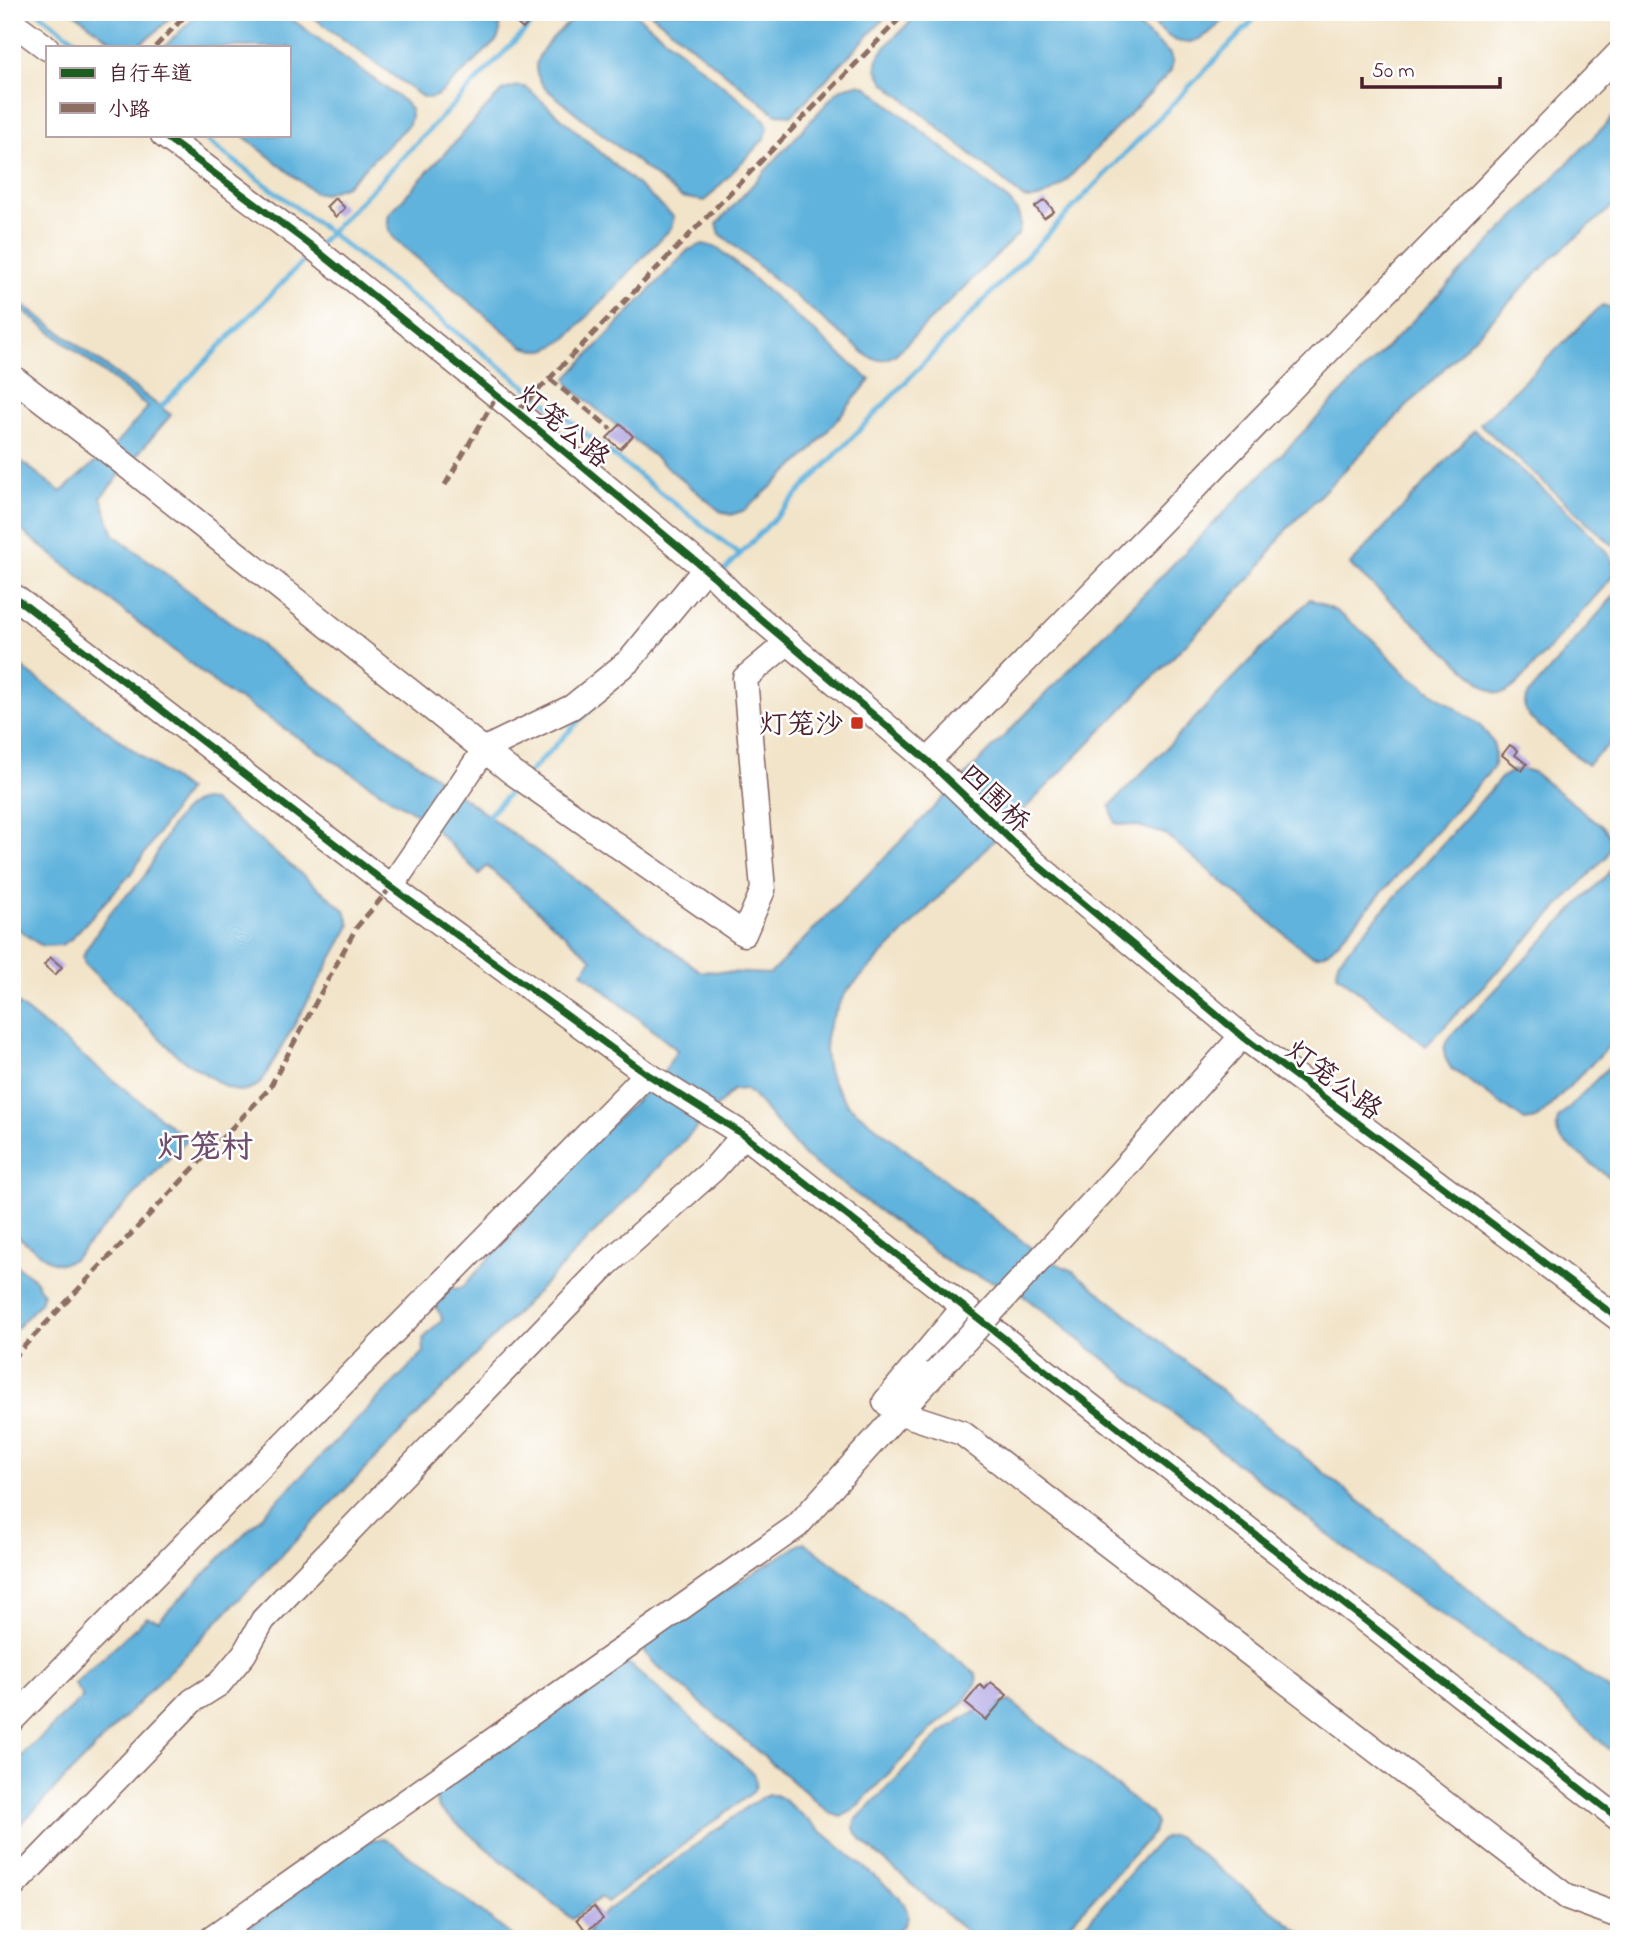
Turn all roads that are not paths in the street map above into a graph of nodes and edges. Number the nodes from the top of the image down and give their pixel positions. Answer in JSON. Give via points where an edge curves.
{"nodes":[{"id":1,"x":12,"y":22,"type":"edge"},
{"id":2,"x":46,"y":47,"type":"edge"},
{"id":3,"x":1619,"y":53,"type":"edge"},
{"id":4,"x":164,"y":136,"type":"edge"},
{"id":5,"x":12,"y":377,"type":"edge"},
{"id":6,"x":710,"y":574,"type":"junction"},
{"id":7,"x":12,"y":595,"type":"edge"},
{"id":8,"x":788,"y":642,"type":"junction"},
{"id":9,"x":485,"y":749,"type":"junction"},
{"id":10,"x":928,"y":761,"type":"junction"},
{"id":11,"x":1035,"y":863,"type":"joint"},
{"id":12,"x":391,"y":887,"type":"junction"},
{"id":13,"x":1242,"y":1036,"type":"junction"},
{"id":14,"x":647,"y":1074,"type":"junction"},
{"id":15,"x":744,"y":1135,"type":"junction"},
{"id":16,"x":964,"y":1307,"type":"junction"},
{"id":17,"x":1619,"y":1318,"type":"edge"},
{"id":18,"x":901,"y":1413,"type":"junction"},
{"id":19,"x":12,"y":1720,"type":"edge"},
{"id":20,"x":1619,"y":1819,"type":"edge"},
{"id":21,"x":12,"y":1887,"type":"edge"},
{"id":22,"x":1619,"y":1916,"type":"edge"},
{"id":23,"x":211,"y":1939,"type":"edge"}],
"edges":[{"from":1,"to":2,"type":"street"},
{"from":3,"to":10,"type":"street"},
{"from":4,"to":6,"type":"street","name":"灯笼公路","via":[[317,250]]},
{"from":5,"to":9,"type":"street"},
{"from":6,"to":8,"type":"street","name":"灯笼公路"},
{"from":6,"to":9,"type":"street","via":[[629,660],[572,707]]},
{"from":7,"to":12,"type":"street"},
{"from":8,"to":9,"type":"street","via":[[746,678],[763,890],[744,934]]},
{"from":8,"to":10,"type":"street","name":"灯笼公路"},
{"from":9,"to":12,"type":"street"},
{"from":10,"to":11,"type":"street","name":"四围桥"},
{"from":11,"to":13,"type":"street","name":"灯笼公路"},
{"from":12,"to":14,"type":"street"},
{"from":13,"to":17,"type":"street","name":"灯笼公路"},
{"from":13,"to":18,"type":"street","bridge":true},
{"from":14,"to":15,"type":"street"},
{"from":14,"to":19,"type":"street"},
{"from":15,"to":16,"type":"street"},
{"from":15,"to":21,"type":"street","via":[[713,1170],[606,1265],[263,1620],[244,1654],[219,1684],[192,1701]]},
{"from":16,"to":18,"type":"street","via":[[885,1402]]},
{"from":16,"to":20,"type":"street"},
{"from":18,"to":22,"type":"street","via":[[962,1433],[1567,1897]]},
{"from":18,"to":23,"type":"street","via":[[797,1526]]}]}
